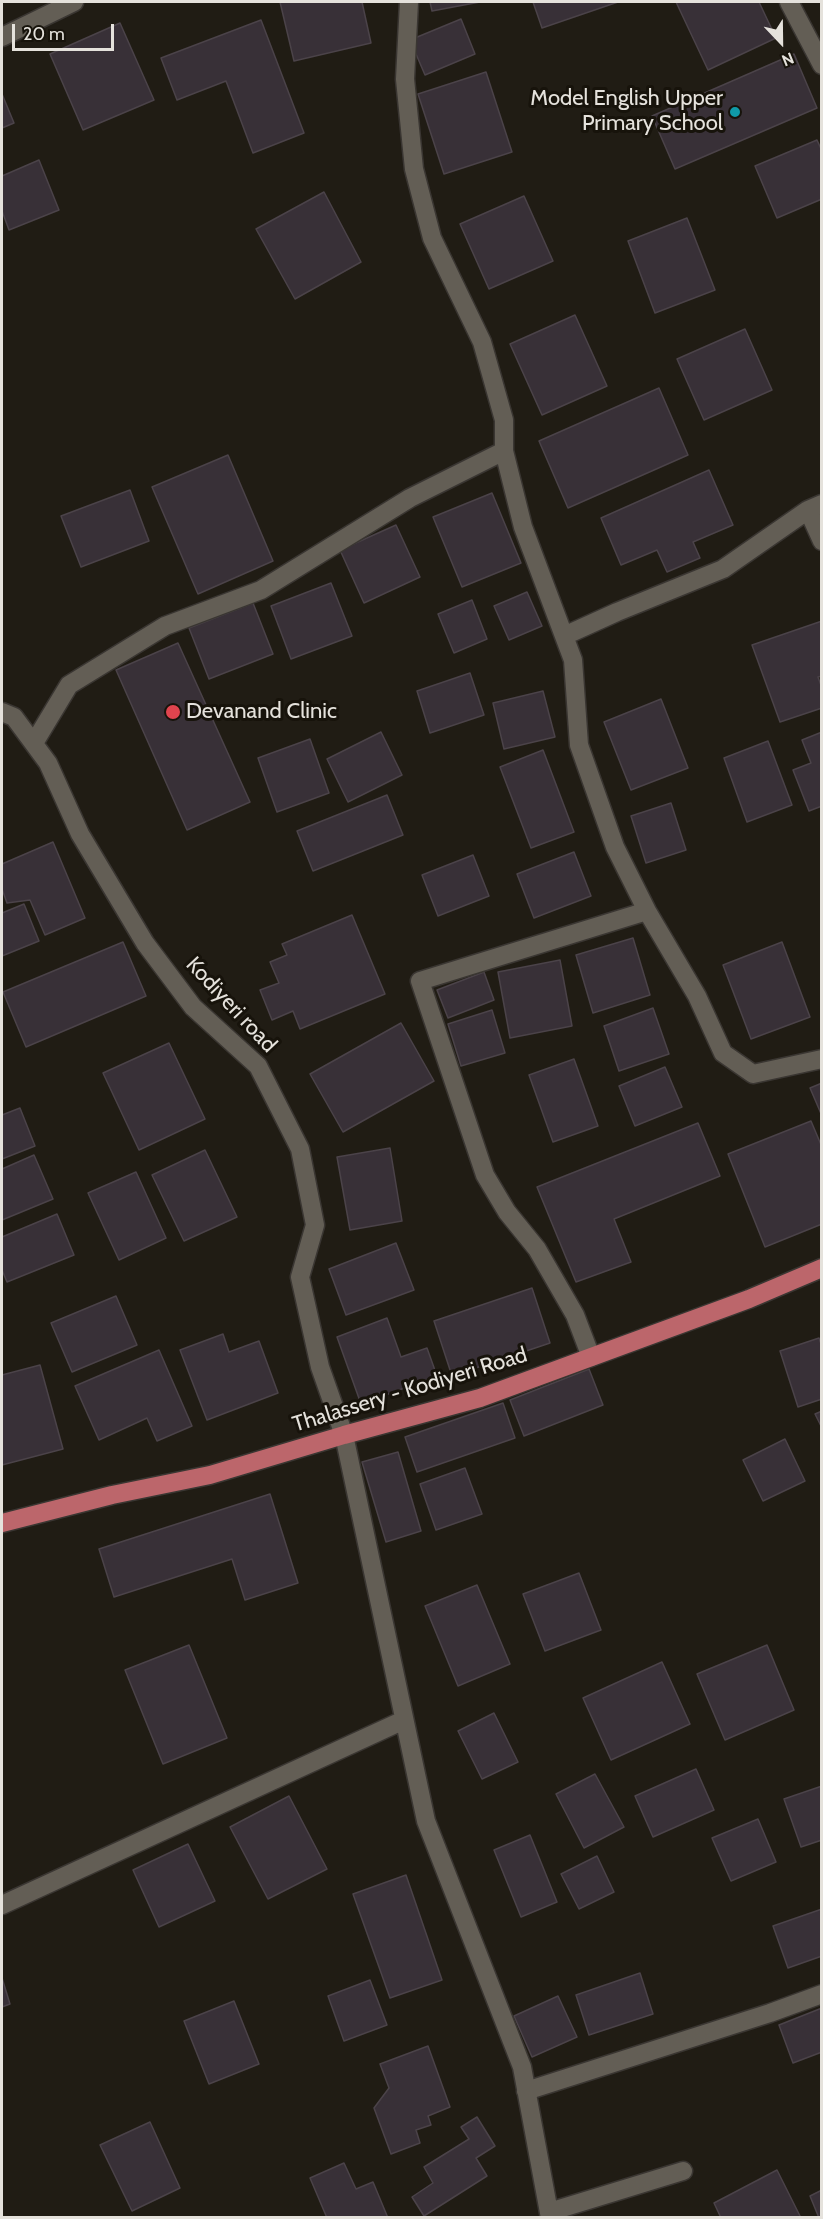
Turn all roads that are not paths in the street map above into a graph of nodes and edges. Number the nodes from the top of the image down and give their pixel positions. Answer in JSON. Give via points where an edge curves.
{"nodes":[{"id":1,"x":74,"y":2,"type":"edge"},
{"id":2,"x":409,"y":2,"type":"edge"},
{"id":3,"x":789,"y":2,"type":"edge"},
{"id":4,"x":2,"y":37,"type":"edge"},
{"id":5,"x":822,"y":65,"type":"edge"},
{"id":6,"x":504,"y":451,"type":"junction"},
{"id":7,"x":815,"y":507,"type":"edge"},
{"id":8,"x":822,"y":541,"type":"edge"},
{"id":9,"x":564,"y":636,"type":"junction"},
{"id":10,"x":2,"y":712,"type":"edge"},
{"id":11,"x":34,"y":743,"type":"junction"},
{"id":12,"x":647,"y":911,"type":"junction"},
{"id":13,"x":822,"y":1059,"type":"edge"},
{"id":14,"x":822,"y":1268,"type":"edge"},
{"id":15,"x":591,"y":1357,"type":"junction"},
{"id":16,"x":344,"y":1435,"type":"junction"},
{"id":17,"x":2,"y":1523,"type":"edge"},
{"id":18,"x":404,"y":1720,"type":"junction"},
{"id":19,"x":2,"y":1905,"type":"edge"},
{"id":20,"x":822,"y":1994,"type":"edge"},
{"id":21,"x":526,"y":2091,"type":"junction"},
{"id":22,"x":683,"y":2171,"type":"dead end"},
{"id":23,"x":549,"y":2215,"type":"edge"}],
"edges":[{"from":1,"to":4,"type":"street"},
{"from":2,"to":6,"type":"street","via":[[405,79],[414,169],[432,238],[482,342],[504,420]]},
{"from":3,"to":5,"type":"street"},
{"from":6,"to":9,"type":"street","via":[[523,527]]},
{"from":6,"to":11,"type":"street","via":[[410,498],[261,590],[165,626],[88,673],[69,685]]},
{"from":7,"to":8,"type":"street"},
{"from":7,"to":9,"type":"street","via":[[723,569]]},
{"from":9,"to":12,"type":"street","via":[[573,660],[579,745],[615,847]]},
{"from":10,"to":11,"type":"street","name":"Kodiyeri road","via":[[14,717]]},
{"from":11,"to":16,"type":"street","name":"Kodiyeri road","via":[[48,763],[80,834],[145,943],[193,1006],[258,1066],[300,1149],[315,1225],[300,1277],[320,1367]]},
{"from":12,"to":13,"type":"street","via":[[697,996],[723,1053],[753,1074]]},
{"from":12,"to":15,"type":"street","via":[[420,981],[485,1175],[543,1259],[575,1315]]},
{"from":14,"to":15,"type":"main road","name":"Thalassery - Kodiyeri Road"},
{"from":15,"to":16,"type":"main road","name":"Thalassery - Kodiyeri Road","via":[[480,1398]]},
{"from":16,"to":17,"type":"main road","name":"Thalassery - Kodiyeri Road","via":[[210,1475]]},
{"from":16,"to":18,"type":"street","name":"Kodiyeri road"},
{"from":18,"to":19,"type":"street"},
{"from":18,"to":21,"type":"street","name":"Kodiyeri road","via":[[426,1821],[522,2067]]},
{"from":20,"to":21,"type":"street"},
{"from":21,"to":23,"type":"street","name":"Kodiyeri road"},
{"from":22,"to":23,"type":"street"}]}
